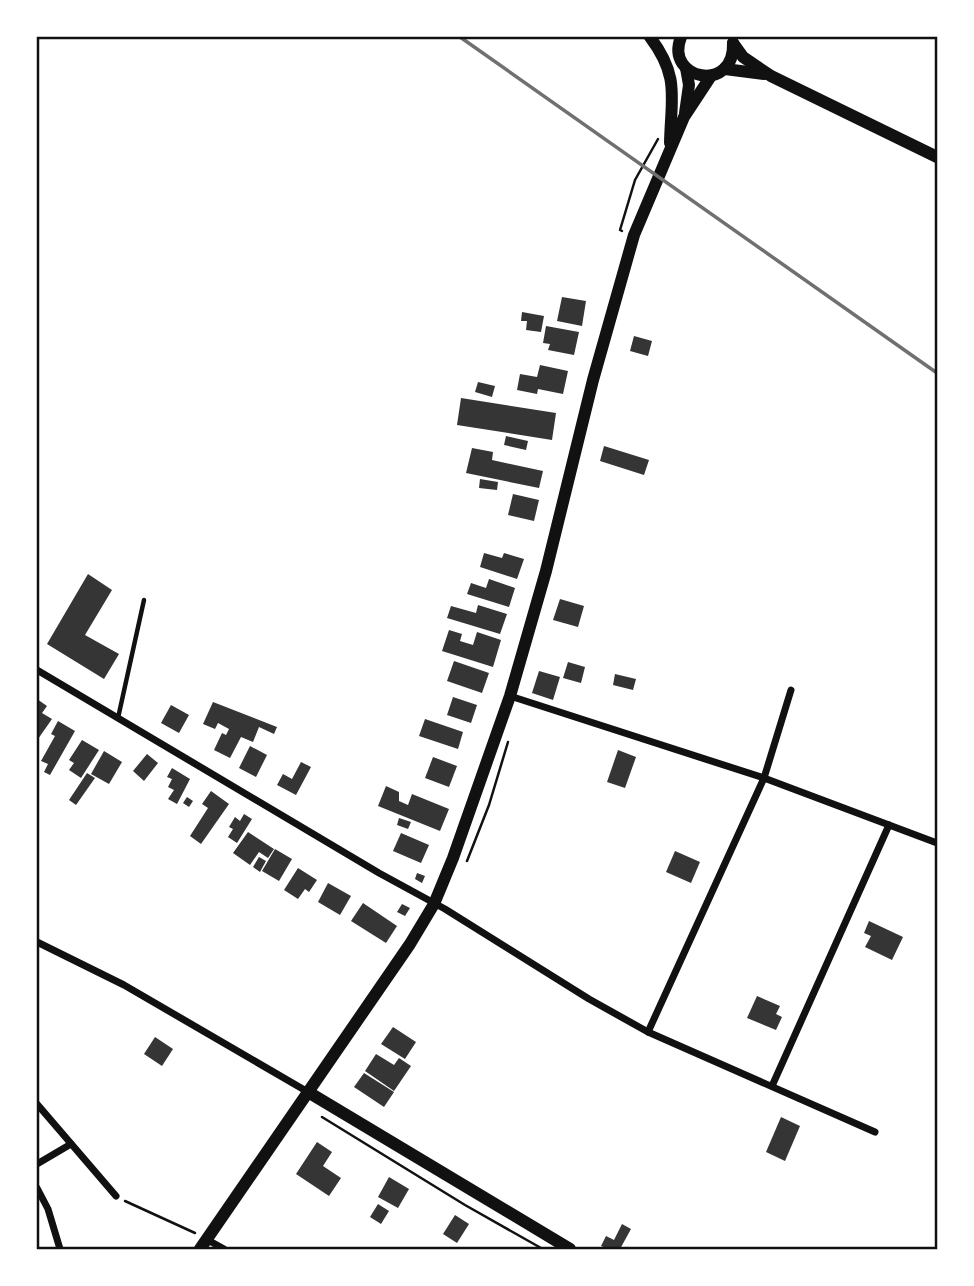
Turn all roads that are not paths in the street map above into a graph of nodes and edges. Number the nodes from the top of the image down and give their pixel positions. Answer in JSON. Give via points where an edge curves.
{"nodes":[{"id":1,"x":650,"y":37,"type":"edge"},
{"id":2,"x":669,"y":37,"type":"edge"},
{"id":3,"x":731,"y":39,"type":"edge"},
{"id":4,"x":679,"y":43,"type":"edge"},
{"id":5,"x":686,"y":68,"type":"junction"},
{"id":6,"x":724,"y":69,"type":"junction"},
{"id":7,"x":711,"y":76,"type":"junction"},
{"id":8,"x":771,"y":76,"type":"junction"},
{"id":9,"x":684,"y":117,"type":"junction"},
{"id":10,"x":670,"y":151,"type":"junction"},
{"id":11,"x":937,"y":157,"type":"edge"},
{"id":12,"x":144,"y":600,"type":"dead end"},
{"id":13,"x":37,"y":671,"type":"edge"},
{"id":14,"x":791,"y":690,"type":"dead end"},
{"id":15,"x":510,"y":696,"type":"junction"},
{"id":16,"x":118,"y":718,"type":"junction"},
{"id":17,"x":764,"y":778,"type":"junction"},
{"id":18,"x":889,"y":825,"type":"junction"},
{"id":19,"x":937,"y":843,"type":"edge"},
{"id":20,"x":434,"y":904,"type":"junction"},
{"id":21,"x":37,"y":942,"type":"edge"},
{"id":22,"x":648,"y":1032,"type":"junction"},
{"id":23,"x":772,"y":1086,"type":"junction"},
{"id":24,"x":308,"y":1092,"type":"junction"},
{"id":25,"x":37,"y":1104,"type":"edge"},
{"id":26,"x":875,"y":1132,"type":"dead end"},
{"id":27,"x":71,"y":1144,"type":"junction"},
{"id":28,"x":37,"y":1164,"type":"edge"},
{"id":29,"x":37,"y":1188,"type":"edge"},
{"id":30,"x":116,"y":1196,"type":"road end"},
{"id":31,"x":200,"y":1240,"type":"edge"},
{"id":32,"x":60,"y":1249,"type":"edge"},
{"id":33,"x":224,"y":1249,"type":"edge"},
{"id":34,"x":570,"y":1249,"type":"edge"}],
"edges":[{"from":1,"to":10,"type":"main road","via":[[663,54],[671,79]]},
{"from":2,"to":4,"type":"main road"},
{"from":3,"to":6,"type":"main road","via":[[730,61]]},
{"from":3,"to":8,"type":"main road","via":[[743,57]]},
{"from":4,"to":5,"type":"main road"},
{"from":5,"to":7,"type":"main road"},
{"from":5,"to":9,"type":"main road","via":[[689,85]]},
{"from":6,"to":7,"type":"main road"},
{"from":6,"to":8,"type":"main road"},
{"from":7,"to":9,"type":"main road"},
{"from":8,"to":11,"type":"main road"},
{"from":9,"to":10,"type":"main road"},
{"from":10,"to":15,"type":"main road","via":[[634,235]]},
{"from":12,"to":16,"type":"lane"},
{"from":13,"to":16,"type":"street"},
{"from":14,"to":17,"type":"street"},
{"from":15,"to":17,"type":"street"},
{"from":15,"to":20,"type":"main road"},
{"from":16,"to":20,"type":"street"},
{"from":17,"to":18,"type":"street"},
{"from":17,"to":22,"type":"street"},
{"from":18,"to":19,"type":"street"},
{"from":18,"to":23,"type":"street"},
{"from":20,"to":22,"type":"street"},
{"from":20,"to":24,"type":"main road"},
{"from":21,"to":24,"type":"street","via":[[124,985]]},
{"from":22,"to":23,"type":"street"},
{"from":23,"to":26,"type":"street"},
{"from":24,"to":31,"type":"main road"},
{"from":24,"to":34,"type":"main road"},
{"from":25,"to":27,"type":"street"},
{"from":27,"to":28,"type":"street"},
{"from":27,"to":30,"type":"street"},
{"from":29,"to":32,"type":"street"},
{"from":31,"to":33,"type":"street"}]}
